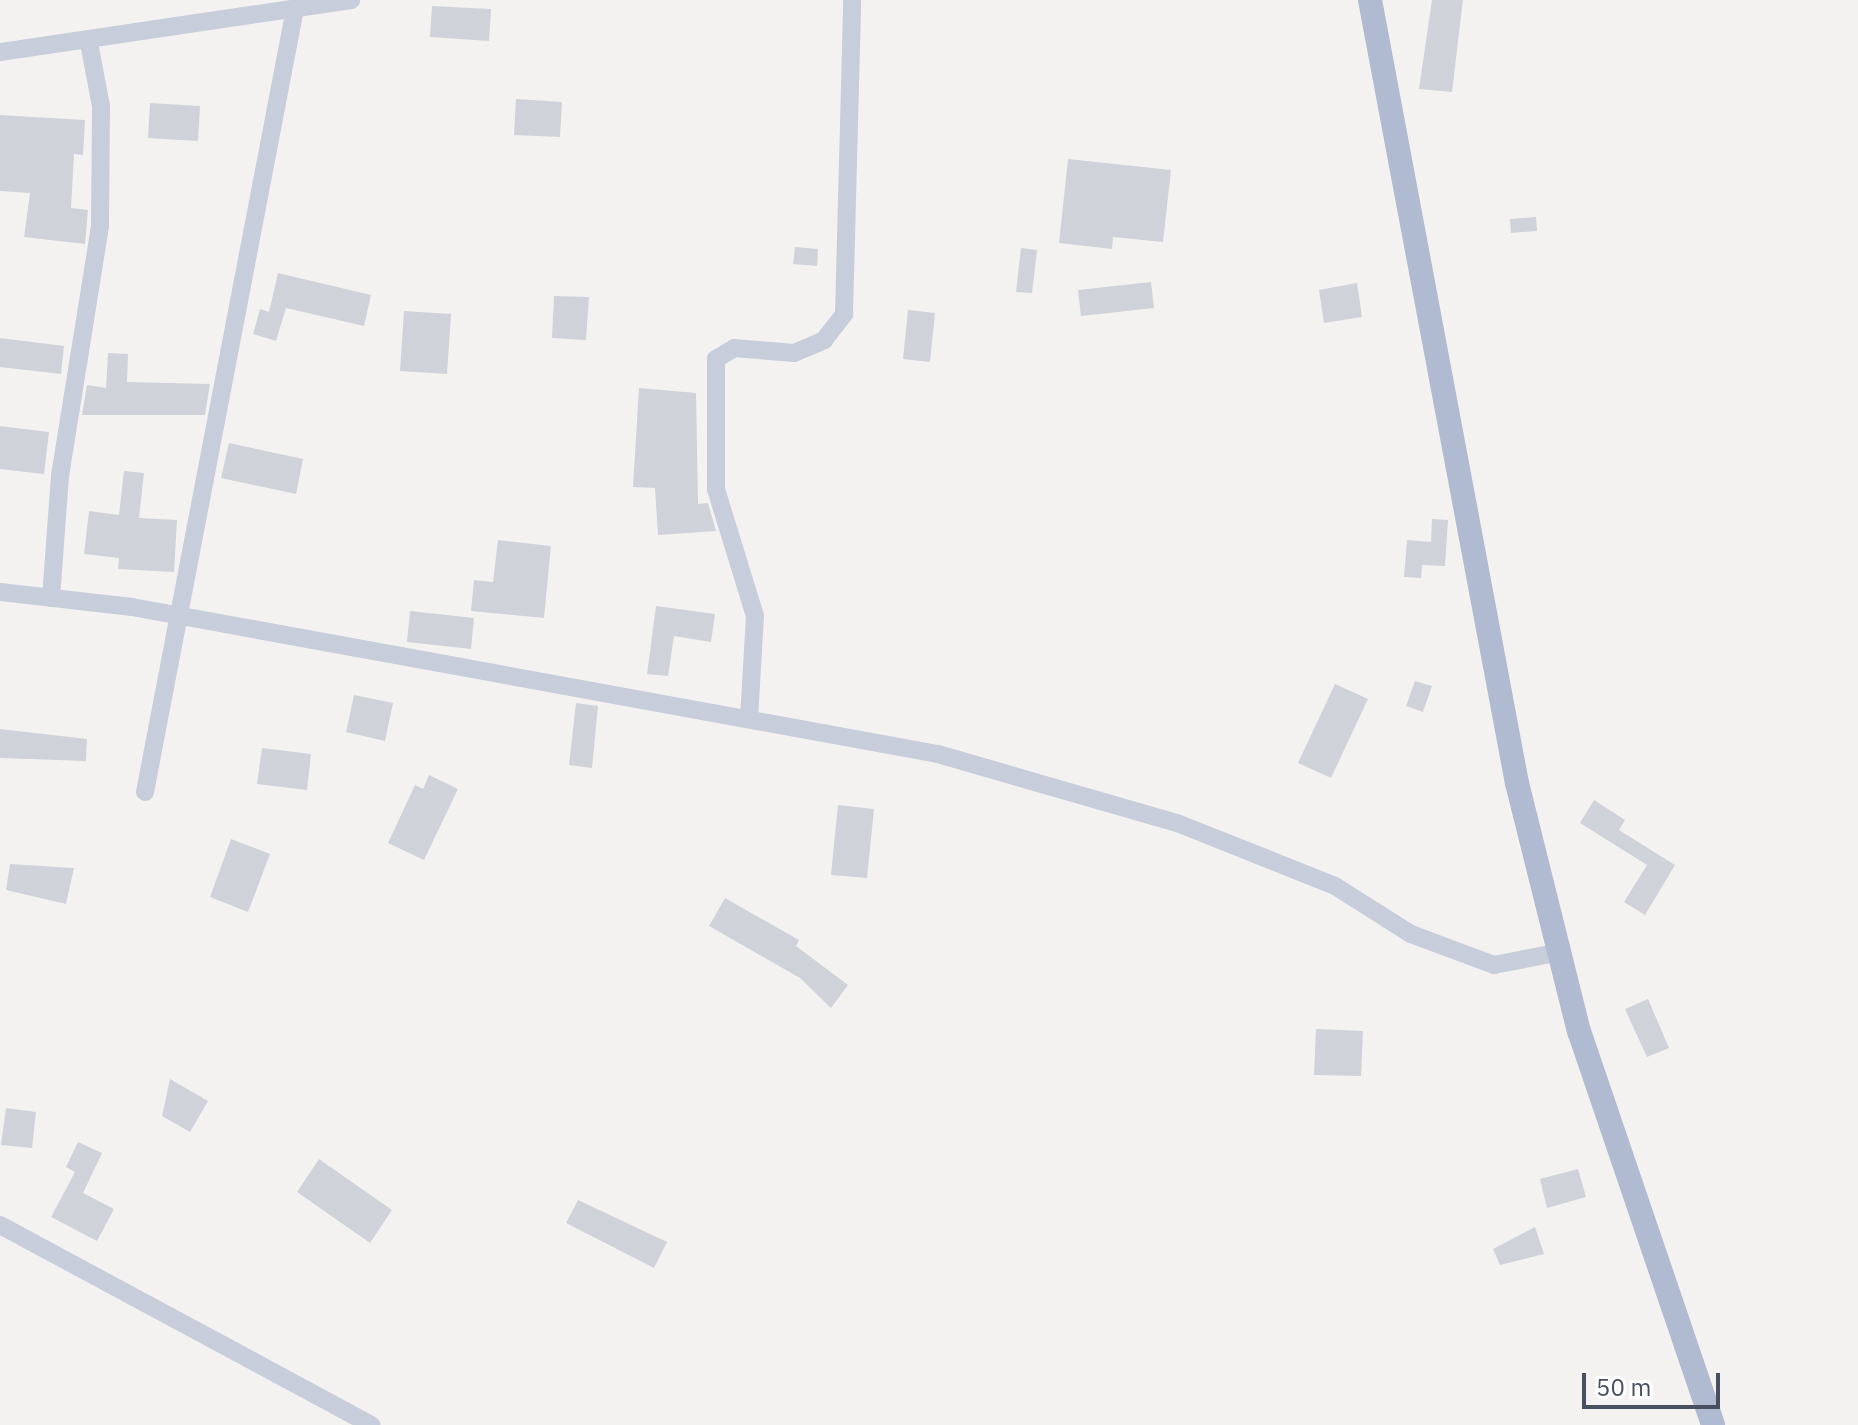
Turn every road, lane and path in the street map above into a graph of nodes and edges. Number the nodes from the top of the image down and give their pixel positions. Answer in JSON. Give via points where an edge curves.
{"nodes":[{"id":1,"x":351,"y":0,"type":"edge"},
{"id":2,"x":852,"y":0,"type":"edge"},
{"id":3,"x":1370,"y":0,"type":"edge"},
{"id":4,"x":295,"y":9,"type":"junction"},
{"id":5,"x":89,"y":43,"type":"junction"},
{"id":6,"x":0,"y":52,"type":"edge"},
{"id":7,"x":0,"y":592,"type":"edge"},
{"id":8,"x":51,"y":598,"type":"junction"},
{"id":9,"x":184,"y":617,"type":"junction"},
{"id":10,"x":749,"y":719,"type":"junction"},
{"id":11,"x":145,"y":792,"type":"dead end"},
{"id":12,"x":1560,"y":952,"type":"junction"},
{"id":13,"x":0,"y":1225,"type":"edge"},
{"id":14,"x":372,"y":1425,"type":"edge"},
{"id":15,"x":1713,"y":1425,"type":"edge"}],
"edges":[{"from":1,"to":4,"type":"street"},
{"from":2,"to":10,"type":"street","via":[[844,314],[824,340],[794,353],[734,348],[716,359],[716,489],[755,616]]},
{"from":3,"to":12,"type":"main road","via":[[1517,783]]},
{"from":4,"to":5,"type":"street"},
{"from":4,"to":9,"type":"street"},
{"from":5,"to":6,"type":"street"},
{"from":5,"to":8,"type":"street","via":[[101,106],[100,226],[60,476]]},
{"from":7,"to":8,"type":"street"},
{"from":8,"to":9,"type":"street"},
{"from":9,"to":10,"type":"street"},
{"from":9,"to":11,"type":"street"},
{"from":10,"to":12,"type":"street","via":[[938,754],[1177,823],[1335,886],[1411,934],[1494,965]]},
{"from":12,"to":15,"type":"main road","via":[[1594,1075]]},
{"from":13,"to":14,"type":"street"}]}
